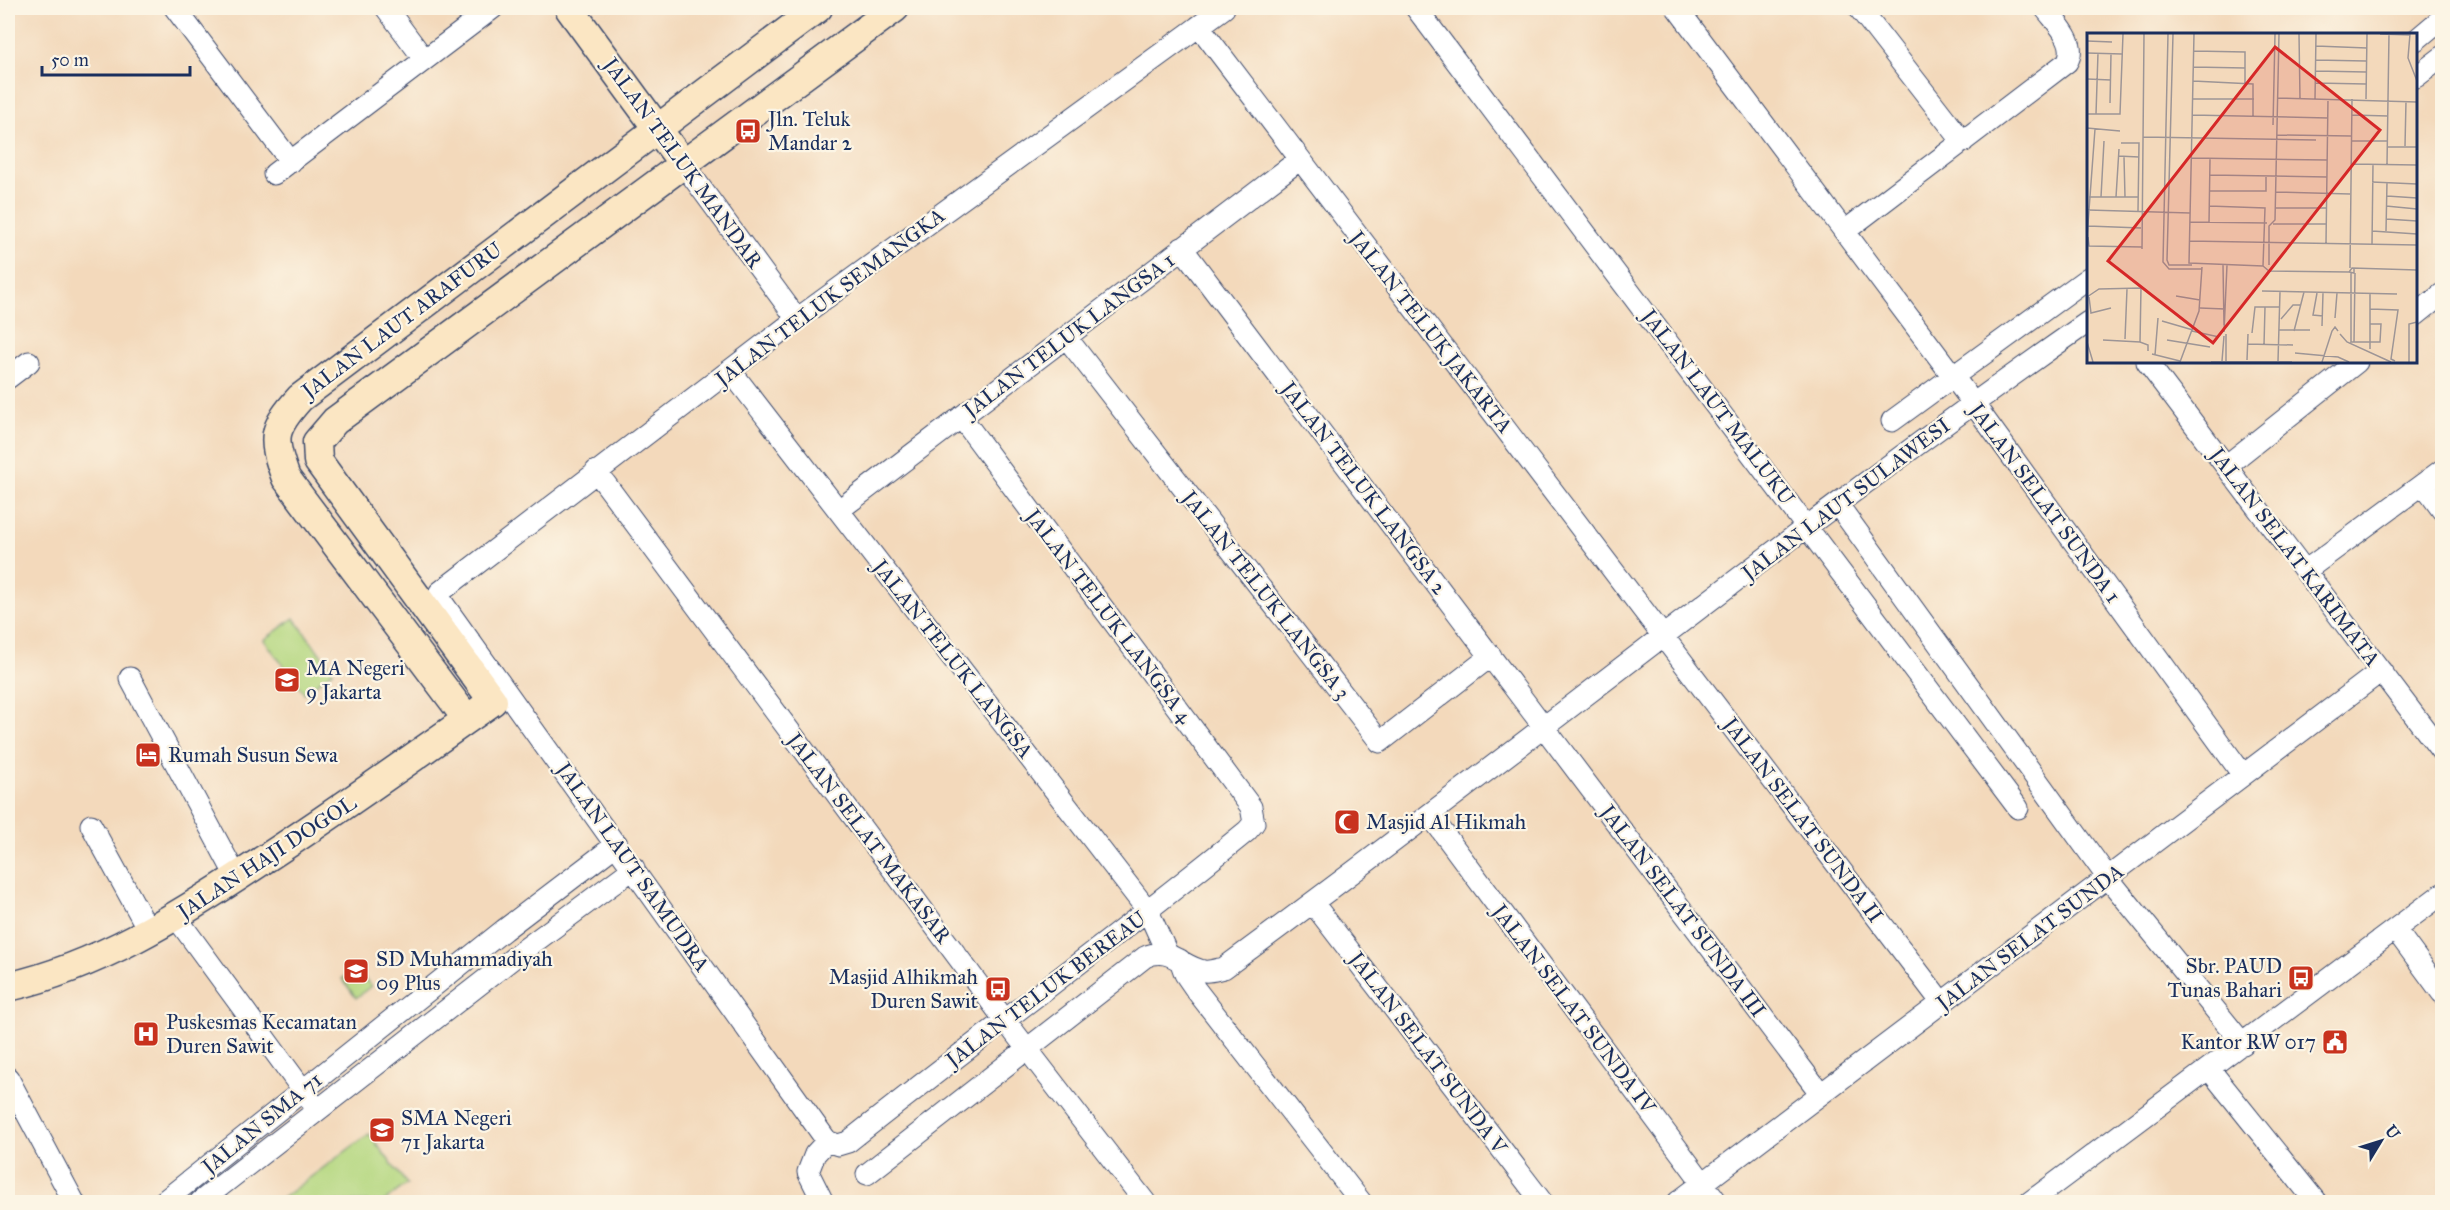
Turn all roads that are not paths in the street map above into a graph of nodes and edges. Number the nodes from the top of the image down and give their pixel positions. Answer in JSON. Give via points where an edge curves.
{"nodes":[{"id":1,"x":175,"y":8,"type":"edge"},
{"id":2,"x":386,"y":8,"type":"edge"},
{"id":3,"x":493,"y":8,"type":"edge"},
{"id":4,"x":569,"y":8,"type":"edge"},
{"id":5,"x":818,"y":8,"type":"edge"},
{"id":6,"x":895,"y":8,"type":"edge"},
{"id":7,"x":1224,"y":8,"type":"edge"},
{"id":8,"x":1416,"y":8,"type":"edge"},
{"id":9,"x":1677,"y":8,"type":"edge"},
{"id":10,"x":1859,"y":8,"type":"edge"},
{"id":11,"x":2045,"y":8,"type":"edge"},
{"id":12,"x":2442,"y":18,"type":"edge"},
{"id":13,"x":1199,"y":26,"type":"junction"},
{"id":14,"x":2417,"y":38,"type":"edge"},
{"id":15,"x":2442,"y":57,"type":"edge"},
{"id":16,"x":424,"y":59,"type":"junction"},
{"id":17,"x":2417,"y":76,"type":"edge"},
{"id":18,"x":656,"y":128,"type":"junction"},
{"id":19,"x":1964,"y":142,"type":"junction"},
{"id":20,"x":1299,"y":160,"type":"junction"},
{"id":21,"x":291,"y":162,"type":"junction"},
{"id":22,"x":684,"y":165,"type":"junction"},
{"id":23,"x":274,"y":174,"type":"dead end"},
{"id":24,"x":1845,"y":231,"type":"junction"},
{"id":25,"x":1182,"y":248,"type":"junction"},
{"id":26,"x":2087,"y":279,"type":"edge"},
{"id":27,"x":2442,"y":294,"type":"edge"},
{"id":28,"x":2417,"y":313,"type":"edge"},
{"id":29,"x":797,"y":319,"type":"junction"},
{"id":30,"x":2087,"y":323,"type":"edge"},
{"id":31,"x":1066,"y":337,"type":"junction"},
{"id":32,"x":29,"y":362,"type":"dead end"},
{"id":33,"x":2148,"y":363,"type":"edge"},
{"id":34,"x":2356,"y":363,"type":"edge"},
{"id":35,"x":730,"y":370,"type":"junction"},
{"id":36,"x":1952,"y":376,"type":"junction"},
{"id":37,"x":8,"y":378,"type":"edge"},
{"id":38,"x":1973,"y":403,"type":"junction"},
{"id":39,"x":961,"y":417,"type":"junction"},
{"id":40,"x":1892,"y":421,"type":"dead end"},
{"id":41,"x":2226,"y":466,"type":"junction"},
{"id":42,"x":2442,"y":470,"type":"edge"},
{"id":43,"x":596,"y":471,"type":"junction"},
{"id":44,"x":2423,"y":484,"type":"junction"},
{"id":45,"x":1838,"y":505,"type":"junction"},
{"id":46,"x":838,"y":510,"type":"junction"},
{"id":47,"x":2442,"y":510,"type":"edge"},
{"id":48,"x":1808,"y":526,"type":"junction"},
{"id":49,"x":2305,"y":571,"type":"junction"},
{"id":50,"x":440,"y":592,"type":"joint"},
{"id":51,"x":1665,"y":636,"type":"junction"},
{"id":52,"x":1491,"y":656,"type":"junction"},
{"id":53,"x":2381,"y":671,"type":"junction"},
{"id":54,"x":130,"y":678,"type":"dead end"},
{"id":55,"x":500,"y":696,"type":"junction"},
{"id":56,"x":467,"y":719,"type":"junction"},
{"id":57,"x":1545,"y":727,"type":"junction"},
{"id":58,"x":2442,"y":752,"type":"edge"},
{"id":59,"x":2243,"y":776,"type":"junction"},
{"id":60,"x":2018,"y":808,"type":"dead end"},
{"id":61,"x":1430,"y":815,"type":"junction"},
{"id":62,"x":1254,"y":816,"type":"joint"},
{"id":63,"x":91,"y":825,"type":"dead end"},
{"id":64,"x":617,"y":844,"type":"junction"},
{"id":65,"x":634,"y":868,"type":"junction"},
{"id":66,"x":237,"y":878,"type":"junction"},
{"id":67,"x":2108,"y":878,"type":"junction"},
{"id":68,"x":2442,"y":894,"type":"edge"},
{"id":69,"x":1313,"y":903,"type":"junction"},
{"id":70,"x":1149,"y":911,"type":"junction"},
{"id":71,"x":176,"y":917,"type":"junction"},
{"id":72,"x":2395,"y":929,"type":"junction"},
{"id":73,"x":504,"y":930,"type":"junction"},
{"id":74,"x":150,"y":933,"type":"junction"},
{"id":75,"x":521,"y":952,"type":"junction"},
{"id":76,"x":1174,"y":956,"type":"junction"},
{"id":77,"x":8,"y":987,"type":"edge"},
{"id":78,"x":2442,"y":993,"type":"edge"},
{"id":79,"x":1942,"y":1004,"type":"junction"},
{"id":80,"x":1004,"y":1019,"type":"junction"},
{"id":81,"x":2243,"y":1044,"type":"junction"},
{"id":82,"x":1026,"y":1048,"type":"junction"},
{"id":83,"x":2210,"y":1070,"type":"junction"},
{"id":84,"x":8,"y":1078,"type":"edge"},
{"id":85,"x":302,"y":1090,"type":"junction"},
{"id":86,"x":1821,"y":1094,"type":"junction"},
{"id":87,"x":318,"y":1110,"type":"junction"},
{"id":88,"x":827,"y":1141,"type":"junction"},
{"id":89,"x":867,"y":1174,"type":"dead end"},
{"id":90,"x":1703,"y":1184,"type":"junction"},
{"id":91,"x":2044,"y":1199,"type":"edge"},
{"id":92,"x":75,"y":1203,"type":"edge"},
{"id":93,"x":163,"y":1203,"type":"edge"},
{"id":94,"x":200,"y":1203,"type":"edge"},
{"id":95,"x":823,"y":1203,"type":"edge"},
{"id":96,"x":1145,"y":1203,"type":"edge"},
{"id":97,"x":1361,"y":1203,"type":"edge"},
{"id":98,"x":1542,"y":1203,"type":"edge"},
{"id":99,"x":1678,"y":1203,"type":"edge"},
{"id":100,"x":1718,"y":1203,"type":"edge"},
{"id":101,"x":2316,"y":1203,"type":"edge"}],
"edges":[{"from":1,"to":21,"type":"street"},
{"from":2,"to":16,"type":"street"},
{"from":3,"to":16,"type":"street"},
{"from":4,"to":18,"type":"street","name":"JALAN TELUK MANDAR"},
{"from":5,"to":18,"type":"street","name":"JALAN LAUT ARAFURU"},
{"from":6,"to":22,"type":"street","name":"JALAN LAUT ARAFURU"},
{"from":7,"to":13,"type":"street","name":"JALAN TELUK SEMANGKA"},
{"from":8,"to":48,"type":"street","name":"JALAN LAUT MALUKU"},
{"from":9,"to":24,"type":"street","name":"JALAN SELAT SUNDA 1"},
{"from":10,"to":19,"type":"street"},
{"from":11,"to":19,"type":"street","via":[[2070,43],[2072,55]]},
{"from":12,"to":14,"type":"street"},
{"from":13,"to":20,"type":"street","name":"JALAN TELUK JAKARTA"},
{"from":13,"to":29,"type":"street","name":"JALAN TELUK SEMANGKA"},
{"from":15,"to":17,"type":"street"},
{"from":16,"to":21,"type":"street"},
{"from":18,"to":22,"type":"street","name":"JALAN TELUK MANDAR"},
{"from":18,"to":56,"type":"street","name":"JALAN LAUT ARAFURU","via":[[300,398],[276,431],[278,458],[286,478]]},
{"from":19,"to":24,"type":"street"},
{"from":20,"to":25,"type":"street","name":"JALAN TELUK LANGSA 1"},
{"from":20,"to":51,"type":"street","name":"JALAN TELUK JAKARTA"},
{"from":21,"to":23,"type":"street"},
{"from":22,"to":29,"type":"street","name":"JALAN TELUK MANDAR"},
{"from":22,"to":55,"type":"street","name":"JALAN LAUT ARAFURU","via":[[335,421],[317,442],[318,461]]},
{"from":24,"to":36,"type":"street","name":"JALAN SELAT SUNDA 1"},
{"from":25,"to":31,"type":"street","name":"JALAN TELUK LANGSA 1"},
{"from":25,"to":52,"type":"street","name":"JALAN TELUK LANGSA 2"},
{"from":26,"to":36,"type":"street","name":"JALAN LAUT SULAWESI"},
{"from":27,"to":28,"type":"street"},
{"from":29,"to":35,"type":"street","name":"JALAN TELUK SEMANGKA"},
{"from":30,"to":38,"type":"street","name":"JALAN LAUT SULAWESI"},
{"from":31,"to":39,"type":"street","name":"JALAN TELUK LANGSA 1"},
{"from":31,"to":52,"type":"street","name":"JALAN TELUK LANGSA 3","via":[[1380,742]]},
{"from":32,"to":37,"type":"street"},
{"from":33,"to":41,"type":"street","name":"JALAN SELAT KARIMATA"},
{"from":34,"to":41,"type":"street"},
{"from":35,"to":43,"type":"street","name":"JALAN TELUK SEMANGKA"},
{"from":35,"to":46,"type":"street","name":"JALAN TELUK LANGSA"},
{"from":36,"to":38,"type":"street","name":"JALAN SELAT SUNDA 1"},
{"from":36,"to":40,"type":"street","name":"JALAN LAUT SULAWESI"},
{"from":38,"to":45,"type":"street","name":"JALAN LAUT SULAWESI"},
{"from":38,"to":59,"type":"street","name":"JALAN SELAT SUNDA 1"},
{"from":39,"to":46,"type":"street","name":"JALAN TELUK LANGSA 1"},
{"from":39,"to":62,"type":"street","name":"JALAN TELUK LANGSA 4"},
{"from":41,"to":49,"type":"street","name":"JALAN SELAT KARIMATA"},
{"from":42,"to":44,"type":"street"},
{"from":43,"to":50,"type":"street","name":"JALAN TELUK SEMANGKA"},
{"from":43,"to":80,"type":"street","name":"JALAN SELAT MAKASAR"},
{"from":44,"to":47,"type":"street"},
{"from":44,"to":49,"type":"street"},
{"from":45,"to":48,"type":"street","name":"JALAN LAUT SULAWESI"},
{"from":45,"to":67,"type":"street"},
{"from":46,"to":70,"type":"street","name":"JALAN TELUK LANGSA"},
{"from":48,"to":51,"type":"street","name":"JALAN LAUT SULAWESI"},
{"from":48,"to":60,"type":"street","name":"JALAN LAUT MALUKU"},
{"from":49,"to":53,"type":"street","name":"JALAN SELAT KARIMATA"},
{"from":50,"to":55,"type":"street","name":"JALAN LAUT SAMUDRA","via":[[442,602]]},
{"from":51,"to":57,"type":"street","name":"JALAN LAUT SULAWESI"},
{"from":51,"to":79,"type":"street","name":"JALAN SELAT SUNDA II"},
{"from":52,"to":57,"type":"street","name":"JALAN TELUK LANGSA 2"},
{"from":53,"to":58,"type":"street","name":"JALAN SELAT KARIMATA"},
{"from":53,"to":59,"type":"street","name":"JALAN SELAT SUNDA"},
{"from":54,"to":66,"type":"street"},
{"from":55,"to":56,"type":"street","name":"JALAN HAJI DOGOL"},
{"from":55,"to":64,"type":"street","name":"JALAN LAUT SAMUDRA"},
{"from":56,"to":66,"type":"street","name":"JALAN HAJI DOGOL"},
{"from":57,"to":61,"type":"street","name":"JALAN LAUT SULAWESI"},
{"from":57,"to":86,"type":"street","name":"JALAN SELAT SUNDA III"},
{"from":59,"to":67,"type":"street","name":"JALAN SELAT SUNDA"},
{"from":61,"to":69,"type":"street","name":"JALAN LAUT SULAWESI"},
{"from":61,"to":90,"type":"street","name":"JALAN SELAT SUNDA IV"},
{"from":62,"to":70,"type":"street","name":"JALAN TELUK BEREAU","via":[[1247,831]]},
{"from":63,"to":74,"type":"street"},
{"from":64,"to":65,"type":"street","name":"JALAN LAUT SAMUDRA"},
{"from":64,"to":73,"type":"street","name":"JALAN SMA 71"},
{"from":65,"to":75,"type":"street","name":"JALAN SMA 71"},
{"from":65,"to":88,"type":"street","name":"JALAN LAUT SAMUDRA"},
{"from":66,"to":71,"type":"street","name":"JALAN HAJI DOGOL"},
{"from":67,"to":79,"type":"street","name":"JALAN SELAT SUNDA"},
{"from":67,"to":81,"type":"street"},
{"from":68,"to":72,"type":"street"},
{"from":69,"to":76,"type":"street","name":"JALAN LAUT SULAWESI","via":[[1224,968],[1204,971]]},
{"from":69,"to":98,"type":"street","name":"JALAN SELAT SUNDA V"},
{"from":70,"to":76,"type":"street","name":"JALAN TELUK LANGSA"},
{"from":70,"to":80,"type":"street","name":"JALAN TELUK BEREAU"},
{"from":71,"to":74,"type":"street","name":"JALAN HAJI DOGOL"},
{"from":71,"to":85,"type":"street"},
{"from":72,"to":78,"type":"street"},
{"from":72,"to":81,"type":"street"},
{"from":73,"to":75,"type":"street"},
{"from":73,"to":85,"type":"street","name":"JALAN SMA 71"},
{"from":74,"to":77,"type":"street","name":"JALAN HAJI DOGOL","via":[[72,968]]},
{"from":75,"to":87,"type":"street","name":"JALAN SMA 71"},
{"from":76,"to":82,"type":"street","via":[[1156,952],[1145,957]]},
{"from":76,"to":97,"type":"street","name":"JALAN TELUK LANGSA"},
{"from":79,"to":86,"type":"street","name":"JALAN SELAT SUNDA"},
{"from":80,"to":82,"type":"street","name":"JALAN SELAT MAKASAR"},
{"from":80,"to":88,"type":"street","name":"JALAN TELUK BEREAU","via":[[848,1142],[838,1145]]},
{"from":81,"to":83,"type":"street"},
{"from":82,"to":89,"type":"street"},
{"from":82,"to":96,"type":"street","name":"JALAN SELAT MAKASAR"},
{"from":83,"to":91,"type":"street"},
{"from":83,"to":101,"type":"street"},
{"from":84,"to":92,"type":"street"},
{"from":85,"to":87,"type":"street"},
{"from":85,"to":93,"type":"street","name":"JALAN SMA 71"},
{"from":86,"to":90,"type":"street","name":"JALAN SELAT SUNDA"},
{"from":87,"to":94,"type":"street","name":"JALAN SMA 71"},
{"from":88,"to":95,"type":"street","via":[[815,1154],[808,1172]]},
{"from":90,"to":99,"type":"street","name":"JALAN SELAT SUNDA"},
{"from":90,"to":100,"type":"street","name":"JALAN SELAT SUNDA IV"}]}
